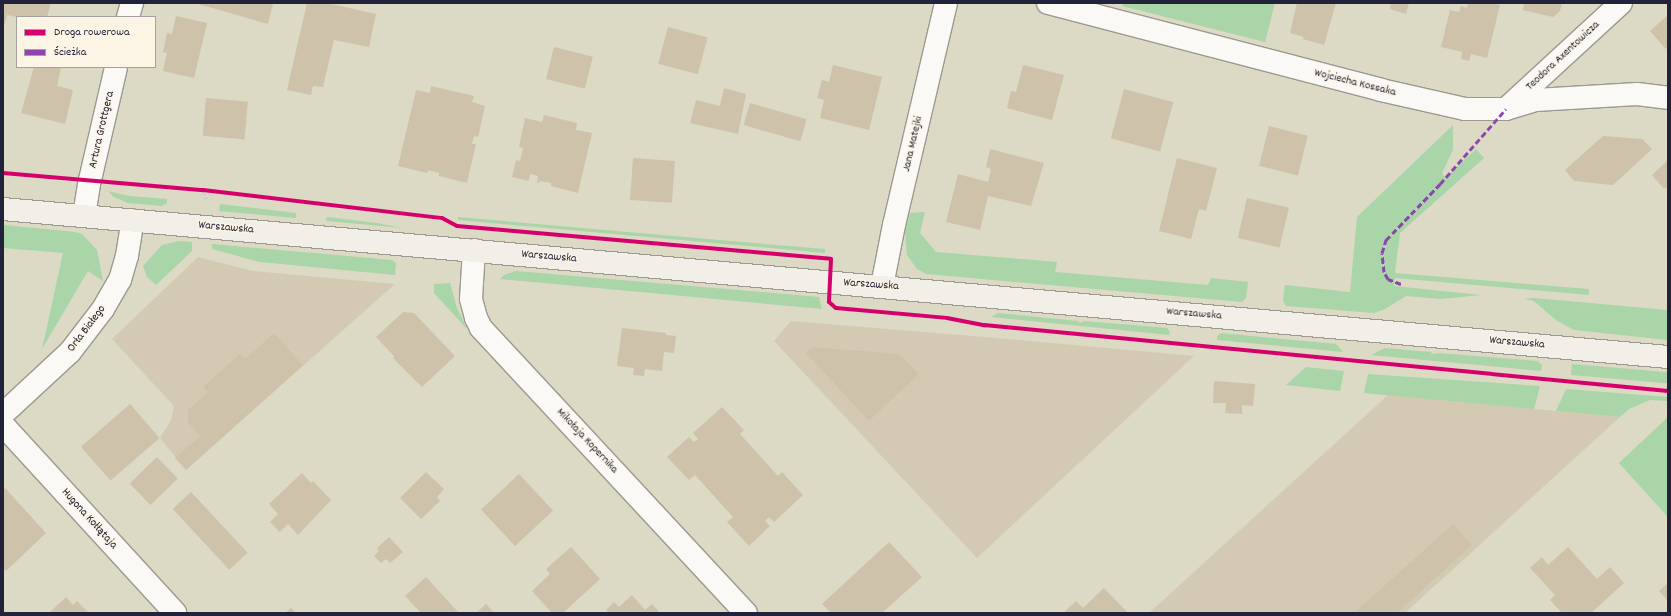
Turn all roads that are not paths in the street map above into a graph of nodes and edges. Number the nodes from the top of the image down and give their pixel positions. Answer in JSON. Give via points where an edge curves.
{"nodes":[{"id":1,"x":132,"y":3,"type":"edge"},
{"id":2,"x":946,"y":3,"type":"edge"},
{"id":3,"x":1048,"y":3,"type":"edge"},
{"id":4,"x":1621,"y":3,"type":"edge"},
{"id":5,"x":128,"y":16,"type":"edge"},
{"id":6,"x":116,"y":68,"type":"edge"},
{"id":7,"x":1668,"y":98,"type":"edge"},
{"id":8,"x":1506,"y":109,"type":"junction"},
{"id":9,"x":3,"y":209,"type":"edge"},
{"id":10,"x":84,"y":216,"type":"junction"},
{"id":11,"x":133,"y":220,"type":"junction"},
{"id":12,"x":474,"y":250,"type":"junction"},
{"id":13,"x":882,"y":286,"type":"junction"},
{"id":14,"x":1668,"y":357,"type":"edge"},
{"id":15,"x":3,"y":414,"type":"edge"},
{"id":16,"x":3,"y":425,"type":"edge"},
{"id":17,"x":175,"y":613,"type":"edge"},
{"id":18,"x":746,"y":613,"type":"edge"}],
"edges":[{"from":1,"to":5,"type":"street"},
{"from":2,"to":13,"type":"street","name":"Jana Matejki"},
{"from":3,"to":8,"type":"street","name":"Wojciecha Kossaka","via":[[1381,90],[1465,109]]},
{"from":4,"to":8,"type":"street","name":"Teodora Axentowicza"},
{"from":6,"to":10,"type":"street","name":"Artura Grottgera"},
{"from":7,"to":8,"type":"street","name":"Wojciecha Kossaka","via":[[1638,94],[1536,100]]},
{"from":9,"to":10,"type":"street","name":"Warszawska"},
{"from":10,"to":11,"type":"street","name":"Warszawska"},
{"from":11,"to":12,"type":"street","name":"Warszawska"},
{"from":11,"to":15,"type":"street","name":"Orła Białego","via":[[120,280],[103,309],[70,352]]},
{"from":12,"to":13,"type":"street","name":"Warszawska"},
{"from":12,"to":18,"type":"street","name":"Mikołaja Kopernika","via":[[471,299],[476,318],[482,328]]},
{"from":13,"to":14,"type":"street","name":"Warszawska"},
{"from":16,"to":17,"type":"street","name":"Hugona Kołłątaja"}]}
